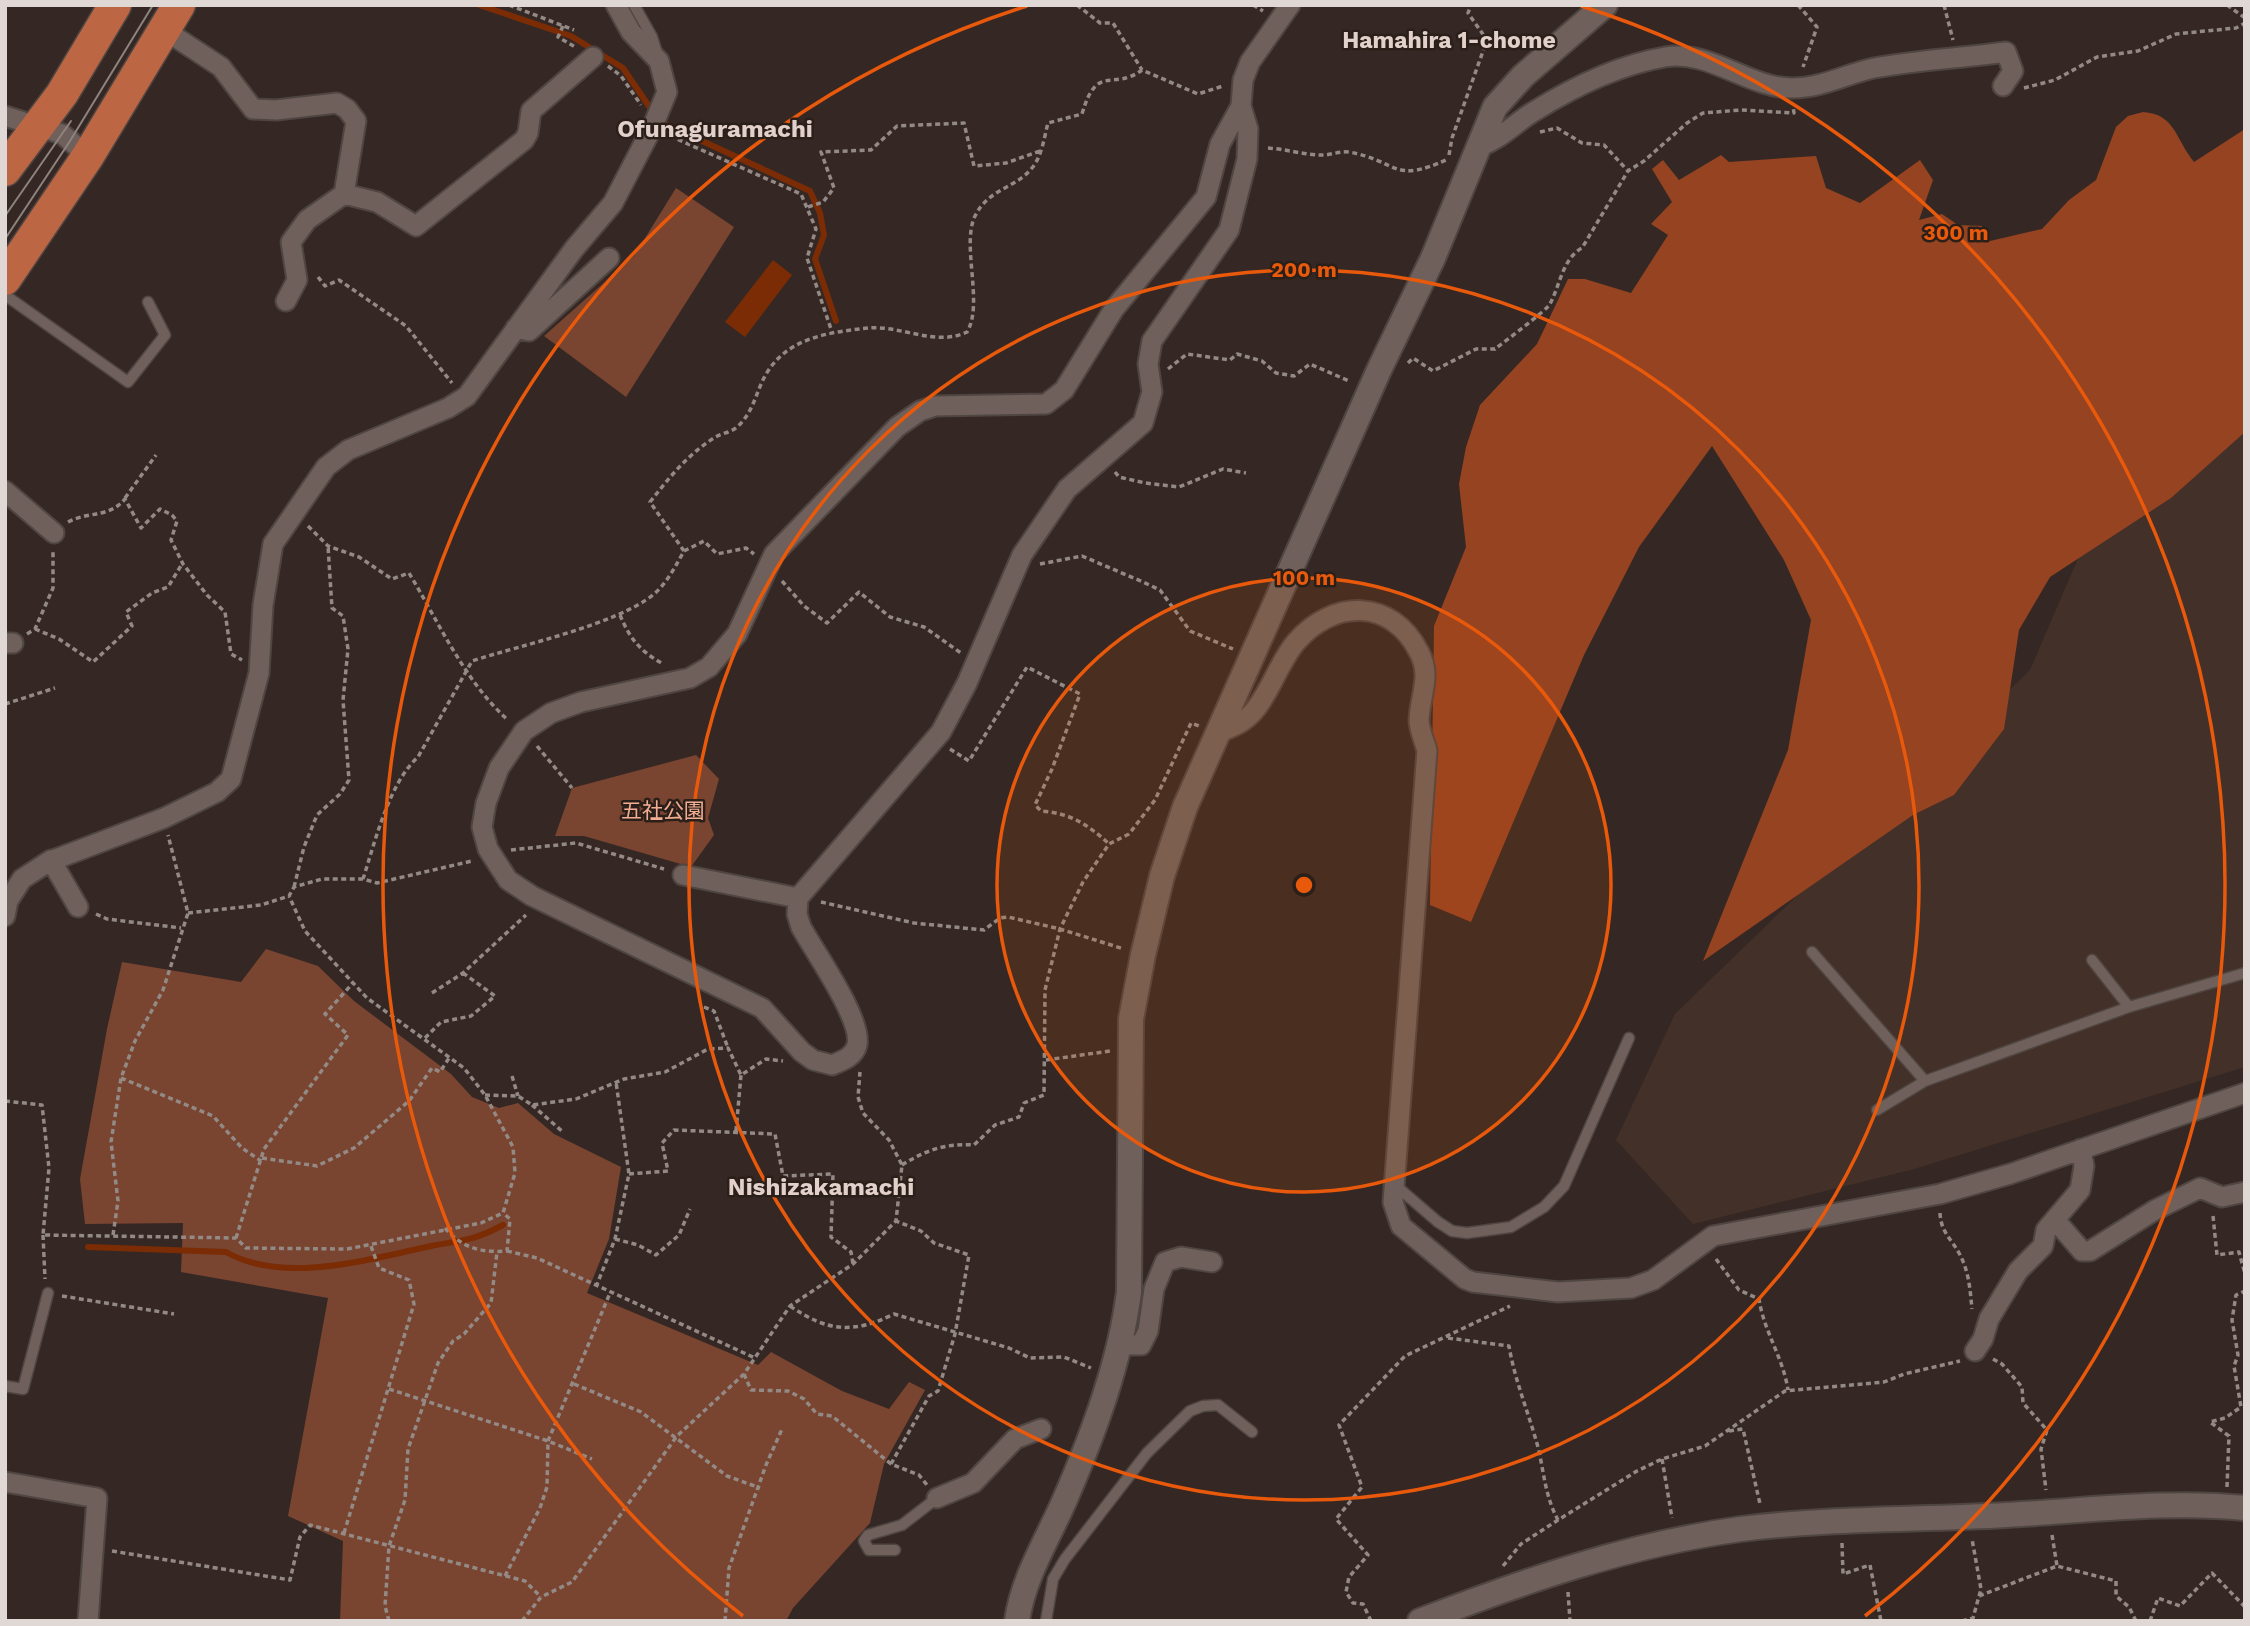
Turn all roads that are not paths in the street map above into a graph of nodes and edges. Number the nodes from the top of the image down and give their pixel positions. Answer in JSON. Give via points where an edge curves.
{"nodes":[{"id":1,"x":115,"y":5,"type":"edge"},
{"id":2,"x":616,"y":5,"type":"edge"},
{"id":3,"x":634,"y":5,"type":"edge"},
{"id":4,"x":1290,"y":5,"type":"edge"},
{"id":5,"x":1605,"y":5,"type":"edge"},
{"id":6,"x":171,"y":17,"type":"edge"},
{"id":7,"x":593,"y":57,"type":"dead end"},
{"id":8,"x":659,"y":61,"type":"junction"},
{"id":9,"x":2003,"y":86,"type":"road end"},
{"id":10,"x":1241,"y":106,"type":"junction"},
{"id":11,"x":5,"y":116,"type":"edge"},
{"id":12,"x":37,"y":124,"type":"junction"},
{"id":13,"x":1480,"y":146,"type":"junction"},
{"id":14,"x":88,"y":156,"type":"junction"},
{"id":15,"x":5,"y":170,"type":"edge"},
{"id":16,"x":344,"y":194,"type":"junction"},
{"id":17,"x":609,"y":258,"type":"dead end"},
{"id":18,"x":5,"y":279,"type":"edge"},
{"id":19,"x":5,"y":295,"type":"edge"},
{"id":20,"x":286,"y":301,"type":"dead end"},
{"id":21,"x":148,"y":302,"type":"dead end"},
{"id":22,"x":516,"y":328,"type":"junction"},
{"id":23,"x":5,"y":491,"type":"edge"},
{"id":24,"x":46,"y":528,"type":"road end"},
{"id":25,"x":1218,"y":733,"type":"junction"},
{"id":26,"x":51,"y":860,"type":"junction"},
{"id":27,"x":683,"y":875,"type":"road end"},
{"id":28,"x":798,"y":898,"type":"junction"},
{"id":29,"x":78,"y":907,"type":"road end"},
{"id":30,"x":5,"y":916,"type":"edge"},
{"id":31,"x":1812,"y":952,"type":"dead end"},
{"id":32,"x":2092,"y":960,"type":"dead end"},
{"id":33,"x":2245,"y":972,"type":"edge"},
{"id":34,"x":2129,"y":1007,"type":"junction"},
{"id":35,"x":1629,"y":1038,"type":"dead end"},
{"id":36,"x":1925,"y":1081,"type":"junction"},
{"id":37,"x":2245,"y":1093,"type":"edge"},
{"id":38,"x":1877,"y":1110,"type":"dead end"},
{"id":39,"x":2081,"y":1149,"type":"junction"},
{"id":40,"x":1395,"y":1185,"type":"junction"},
{"id":41,"x":2245,"y":1192,"type":"edge"},
{"id":42,"x":2056,"y":1221,"type":"junction"},
{"id":43,"x":1212,"y":1262,"type":"dead end"},
{"id":44,"x":48,"y":1293,"type":"road end"},
{"id":45,"x":1119,"y":1345,"type":"junction"},
{"id":46,"x":1979,"y":1345,"type":"road end"},
{"id":47,"x":5,"y":1385,"type":"edge"},
{"id":48,"x":1041,"y":1429,"type":"dead end"},
{"id":49,"x":1252,"y":1432,"type":"dead end"},
{"id":50,"x":5,"y":1482,"type":"edge"},
{"id":51,"x":937,"y":1498,"type":"joint"},
{"id":52,"x":2235,"y":1507,"type":"edge"},
{"id":53,"x":895,"y":1550,"type":"dead end"},
{"id":54,"x":88,"y":1621,"type":"edge"},
{"id":55,"x":1017,"y":1621,"type":"edge"},
{"id":56,"x":1046,"y":1621,"type":"edge"},
{"id":57,"x":1420,"y":1621,"type":"edge"}],
"edges":[{"from":1,"to":12,"type":"highway","via":[[62,94]]},
{"from":2,"to":8,"type":"street","via":[[636,37]]},
{"from":3,"to":8,"type":"lane"},
{"from":4,"to":10,"type":"street","via":[[1250,62]]},
{"from":5,"to":13,"type":"street","via":[[1506,92]]},
{"from":6,"to":14,"type":"highway"},
{"from":6,"to":16,"type":"street","via":[[221,67],[253,109],[337,103],[347,109],[356,121]]},
{"from":7,"to":16,"type":"street","via":[[531,111],[524,141],[416,226],[377,202]]},
{"from":8,"to":22,"type":"street","via":[[667,92],[613,204]]},
{"from":9,"to":13,"type":"street","via":[[2012,71],[2006,52],[1874,68],[1817,86],[1790,88],[1668,56],[1593,80]]},
{"from":10,"to":28,"type":"street","via":[[1248,146],[1229,230],[1152,341],[1148,364],[1152,392],[1143,423],[1067,489],[1022,555],[941,732]]},
{"from":10,"to":28,"type":"street","via":[[1220,144],[1206,197],[1114,309],[1065,390],[1046,404],[935,406],[920,411],[875,447],[767,564],[737,634],[709,667],[690,678],[551,713],[524,731],[499,768],[486,803],[482,827],[490,853],[508,880],[555,908],[761,1008],[813,1060],[832,1065],[856,1049],[858,1042],[853,1019],[801,928]]},
{"from":11,"to":12,"type":"street"},
{"from":12,"to":14,"type":"street","via":[[62,134]]},
{"from":12,"to":15,"type":"highway"},
{"from":13,"to":25,"type":"street"},
{"from":14,"to":18,"type":"highway"},
{"from":16,"to":20,"type":"street","via":[[307,220],[291,242],[297,280]]},
{"from":17,"to":22,"type":"street","via":[[529,331]]},
{"from":19,"to":21,"type":"lane","via":[[128,382],[165,335]]},
{"from":22,"to":26,"type":"street","via":[[465,398],[348,450],[326,467],[273,544],[262,605],[260,668],[232,779],[217,792],[164,818]]},
{"from":23,"to":24,"type":"street"},
{"from":25,"to":40,"type":"street","via":[[1242,723],[1256,710],[1295,643],[1315,623],[1334,615],[1359,610],[1383,613],[1403,627],[1419,652],[1427,675],[1419,722],[1427,751]]},
{"from":25,"to":45,"type":"street","via":[[1185,807],[1162,876],[1131,1019],[1129,1292]]},
{"from":26,"to":29,"type":"street"},
{"from":26,"to":30,"type":"street","via":[[22,879],[8,901]]},
{"from":27,"to":28,"type":"street"},
{"from":31,"to":36,"type":"lane"},
{"from":32,"to":34,"type":"lane"},
{"from":33,"to":34,"type":"lane"},
{"from":34,"to":36,"type":"lane"},
{"from":35,"to":40,"type":"lane","via":[[1564,1186],[1544,1207],[1511,1227],[1452,1231],[1421,1211]]},
{"from":36,"to":38,"type":"lane"},
{"from":37,"to":39,"type":"street"},
{"from":39,"to":40,"type":"street","via":[[1940,1194],[1713,1236],[1653,1280],[1607,1291],[1558,1292],[1473,1282],[1401,1226],[1394,1210]]},
{"from":39,"to":42,"type":"street","via":[[2080,1190]]},
{"from":41,"to":42,"type":"street","via":[[2222,1197],[2200,1188],[2090,1251],[2082,1251]]},
{"from":42,"to":46,"type":"street","via":[[2046,1230],[2043,1246],[2018,1271]]},
{"from":43,"to":45,"type":"street","via":[[1181,1257],[1166,1262],[1154,1289],[1148,1331],[1141,1345]]},
{"from":44,"to":47,"type":"lane","via":[[23,1390]]},
{"from":45,"to":55,"type":"street","via":[[1077,1471],[1021,1596]]},
{"from":48,"to":51,"type":"street","via":[[1015,1439],[973,1483]]},
{"from":49,"to":56,"type":"lane","via":[[1219,1405],[1190,1411],[1168,1430],[1065,1559],[1054,1579]]},
{"from":50,"to":54,"type":"street","via":[[97,1498]]},
{"from":51,"to":53,"type":"lane","via":[[902,1525],[868,1535],[864,1542],[869,1550]]},
{"from":52,"to":57,"type":"street","via":[[1843,1519],[1765,1527],[1675,1541],[1564,1570]]}]}
